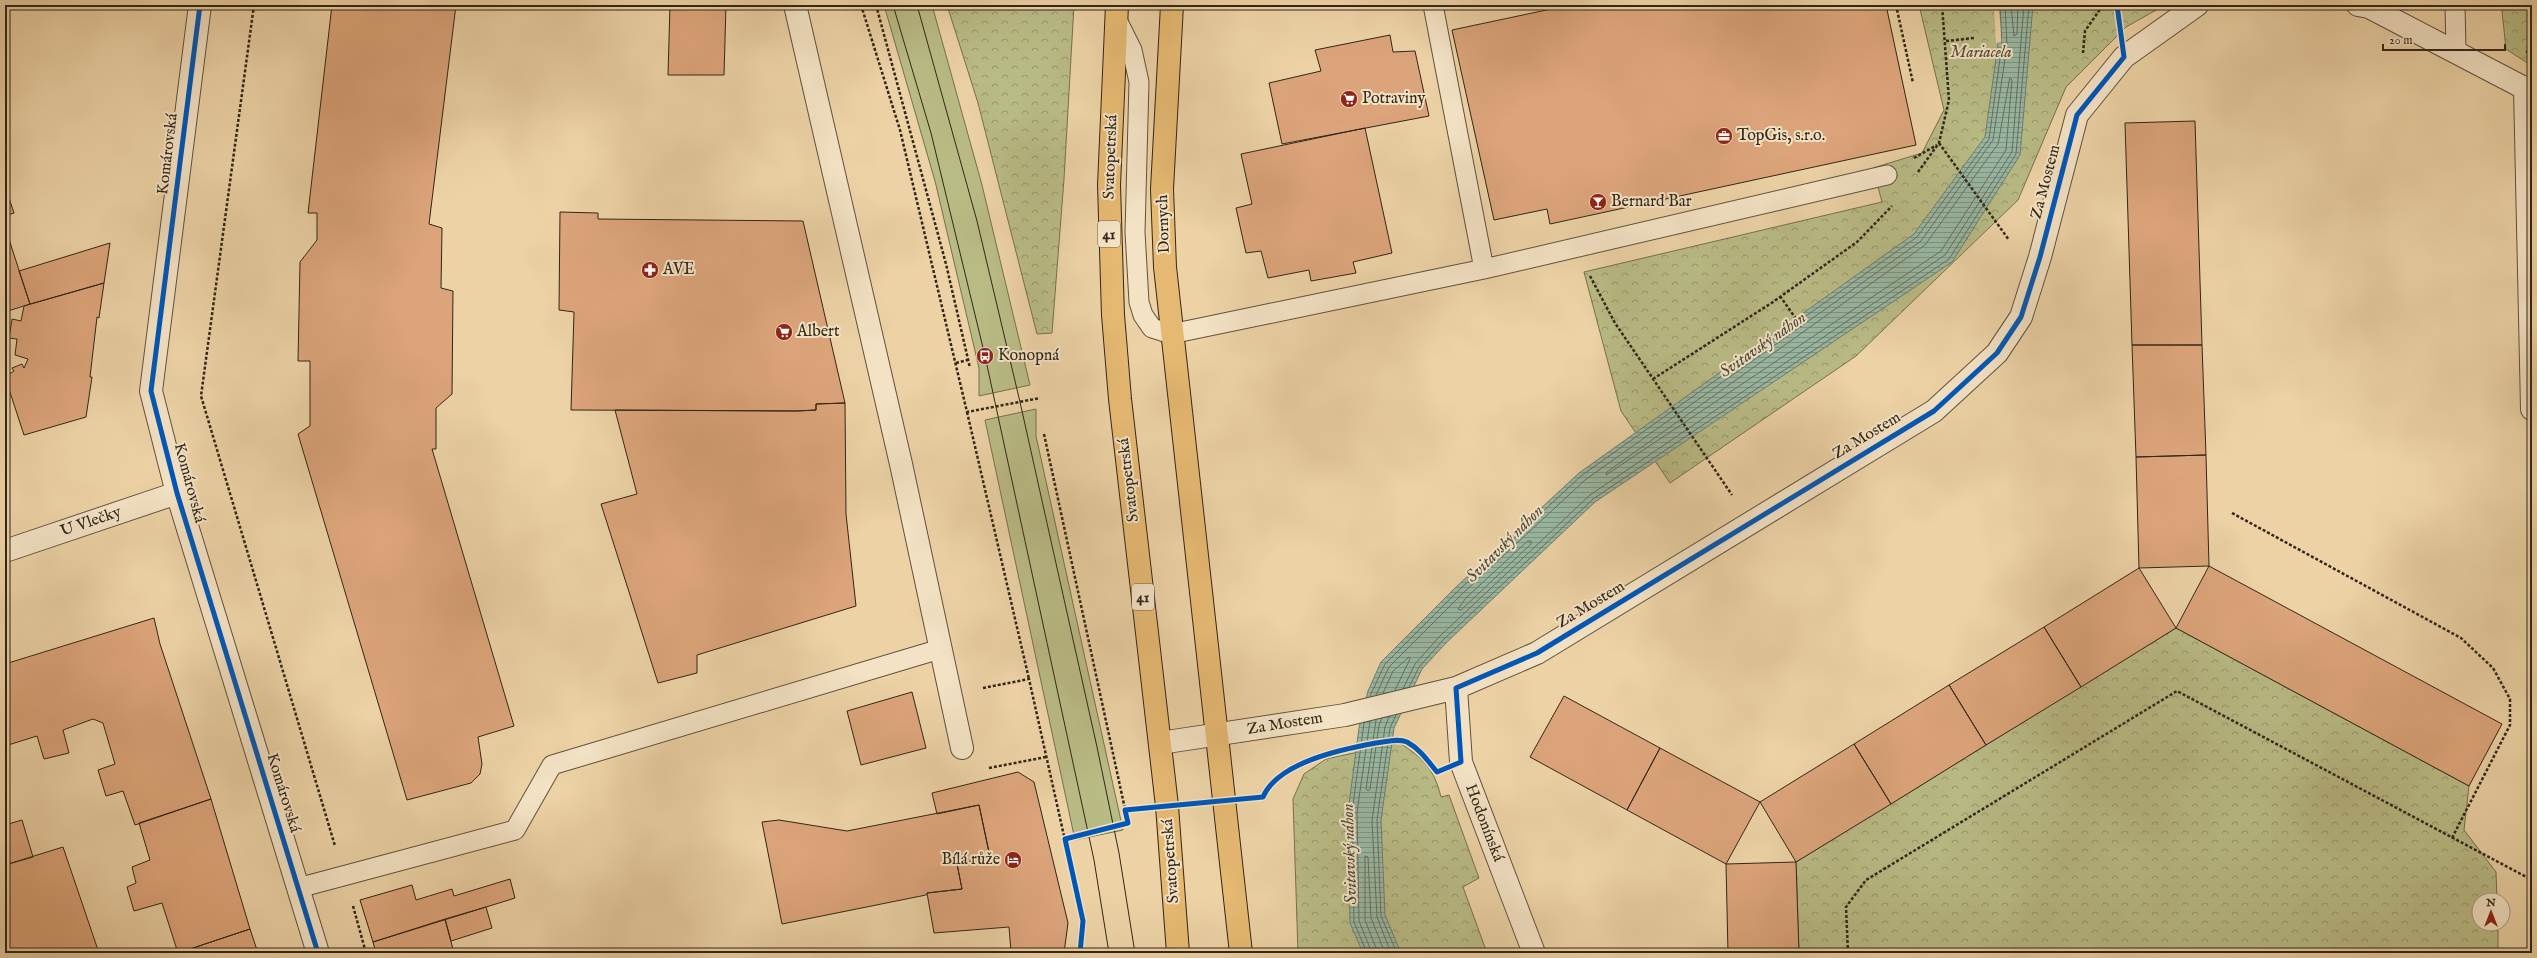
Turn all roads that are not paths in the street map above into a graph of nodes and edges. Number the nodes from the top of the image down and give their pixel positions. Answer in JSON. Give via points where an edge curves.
{"nodes":[{"id":1,"x":200,"y":5,"type":"edge"},
{"id":2,"x":795,"y":5,"type":"edge"},
{"id":3,"x":1172,"y":5,"type":"edge"},
{"id":4,"x":1433,"y":5,"type":"edge"},
{"id":5,"x":2197,"y":5,"type":"edge"},
{"id":6,"x":2358,"y":5,"type":"edge"},
{"id":7,"x":2455,"y":5,"type":"edge"},
{"id":8,"x":1117,"y":12,"type":"edge"},
{"id":9,"x":2456,"y":51,"type":"junction"},
{"id":10,"x":2530,"y":88,"type":"edge"},
{"id":11,"x":1887,"y":174,"type":"dead end"},
{"id":12,"x":1484,"y":269,"type":"junction"},
{"id":13,"x":1171,"y":334,"type":"junction"},
{"id":14,"x":2532,"y":409,"type":"edge"},
{"id":15,"x":177,"y":493,"type":"junction"},
{"id":16,"x":5,"y":551,"type":"edge"},
{"id":17,"x":940,"y":649,"type":"junction"},
{"id":18,"x":1446,"y":691,"type":"junction"},
{"id":19,"x":1216,"y":734,"type":"junction"},
{"id":20,"x":1160,"y":743,"type":"junction"},
{"id":21,"x":962,"y":748,"type":"dead end"},
{"id":22,"x":298,"y":888,"type":"junction"},
{"id":23,"x":318,"y":953,"type":"edge"},
{"id":24,"x":1178,"y":953,"type":"edge"},
{"id":25,"x":1241,"y":953,"type":"edge"},
{"id":26,"x":1534,"y":953,"type":"edge"}],
"edges":[{"from":1,"to":15,"type":"street","name":"Komárovská","via":[[151,391]]},
{"from":2,"to":17,"type":"street","via":[[901,464]]},
{"from":3,"to":13,"type":"main road","name":"Dornych","via":[[1162,189]]},
{"from":4,"to":12,"type":"lane"},
{"from":5,"to":18,"type":"street","name":"Za Mostem","via":[[2124,57],[2078,115],[2040,258],[2021,317],[1997,353],[1934,410],[1537,653]]},
{"from":6,"to":9,"type":"street","via":[[2369,6]]},
{"from":7,"to":9,"type":"lane"},
{"from":8,"to":13,"type":"lane","via":[[1132,50],[1139,82],[1135,232],[1139,302],[1143,315],[1152,328]]},
{"from":8,"to":20,"type":"main road","name":"Svatopetrská","number":"41","via":[[1108,185],[1112,315],[1120,406]]},
{"from":9,"to":10,"type":"street"},
{"from":10,"to":14,"type":"street"},
{"from":11,"to":12,"type":"lane"},
{"from":12,"to":13,"type":"lane"},
{"from":13,"to":19,"type":"main road","name":"Dornych"},
{"from":15,"to":16,"type":"street","name":"U Vlečky"},
{"from":15,"to":22,"type":"street","name":"Komárovská"},
{"from":17,"to":21,"type":"street"},
{"from":17,"to":22,"type":"lane","via":[[552,765],[515,830]]},
{"from":18,"to":19,"type":"street","name":"Za Mostem","via":[[1345,715]]},
{"from":18,"to":26,"type":"street","name":"Hodonínská","via":[[1461,762]]},
{"from":19,"to":20,"type":"street","name":"Za Mostem"},
{"from":19,"to":25,"type":"main road"},
{"from":20,"to":24,"type":"main road","name":"Svatopetrská","number":"41"},
{"from":22,"to":23,"type":"street","name":"Komárovská"}]}
